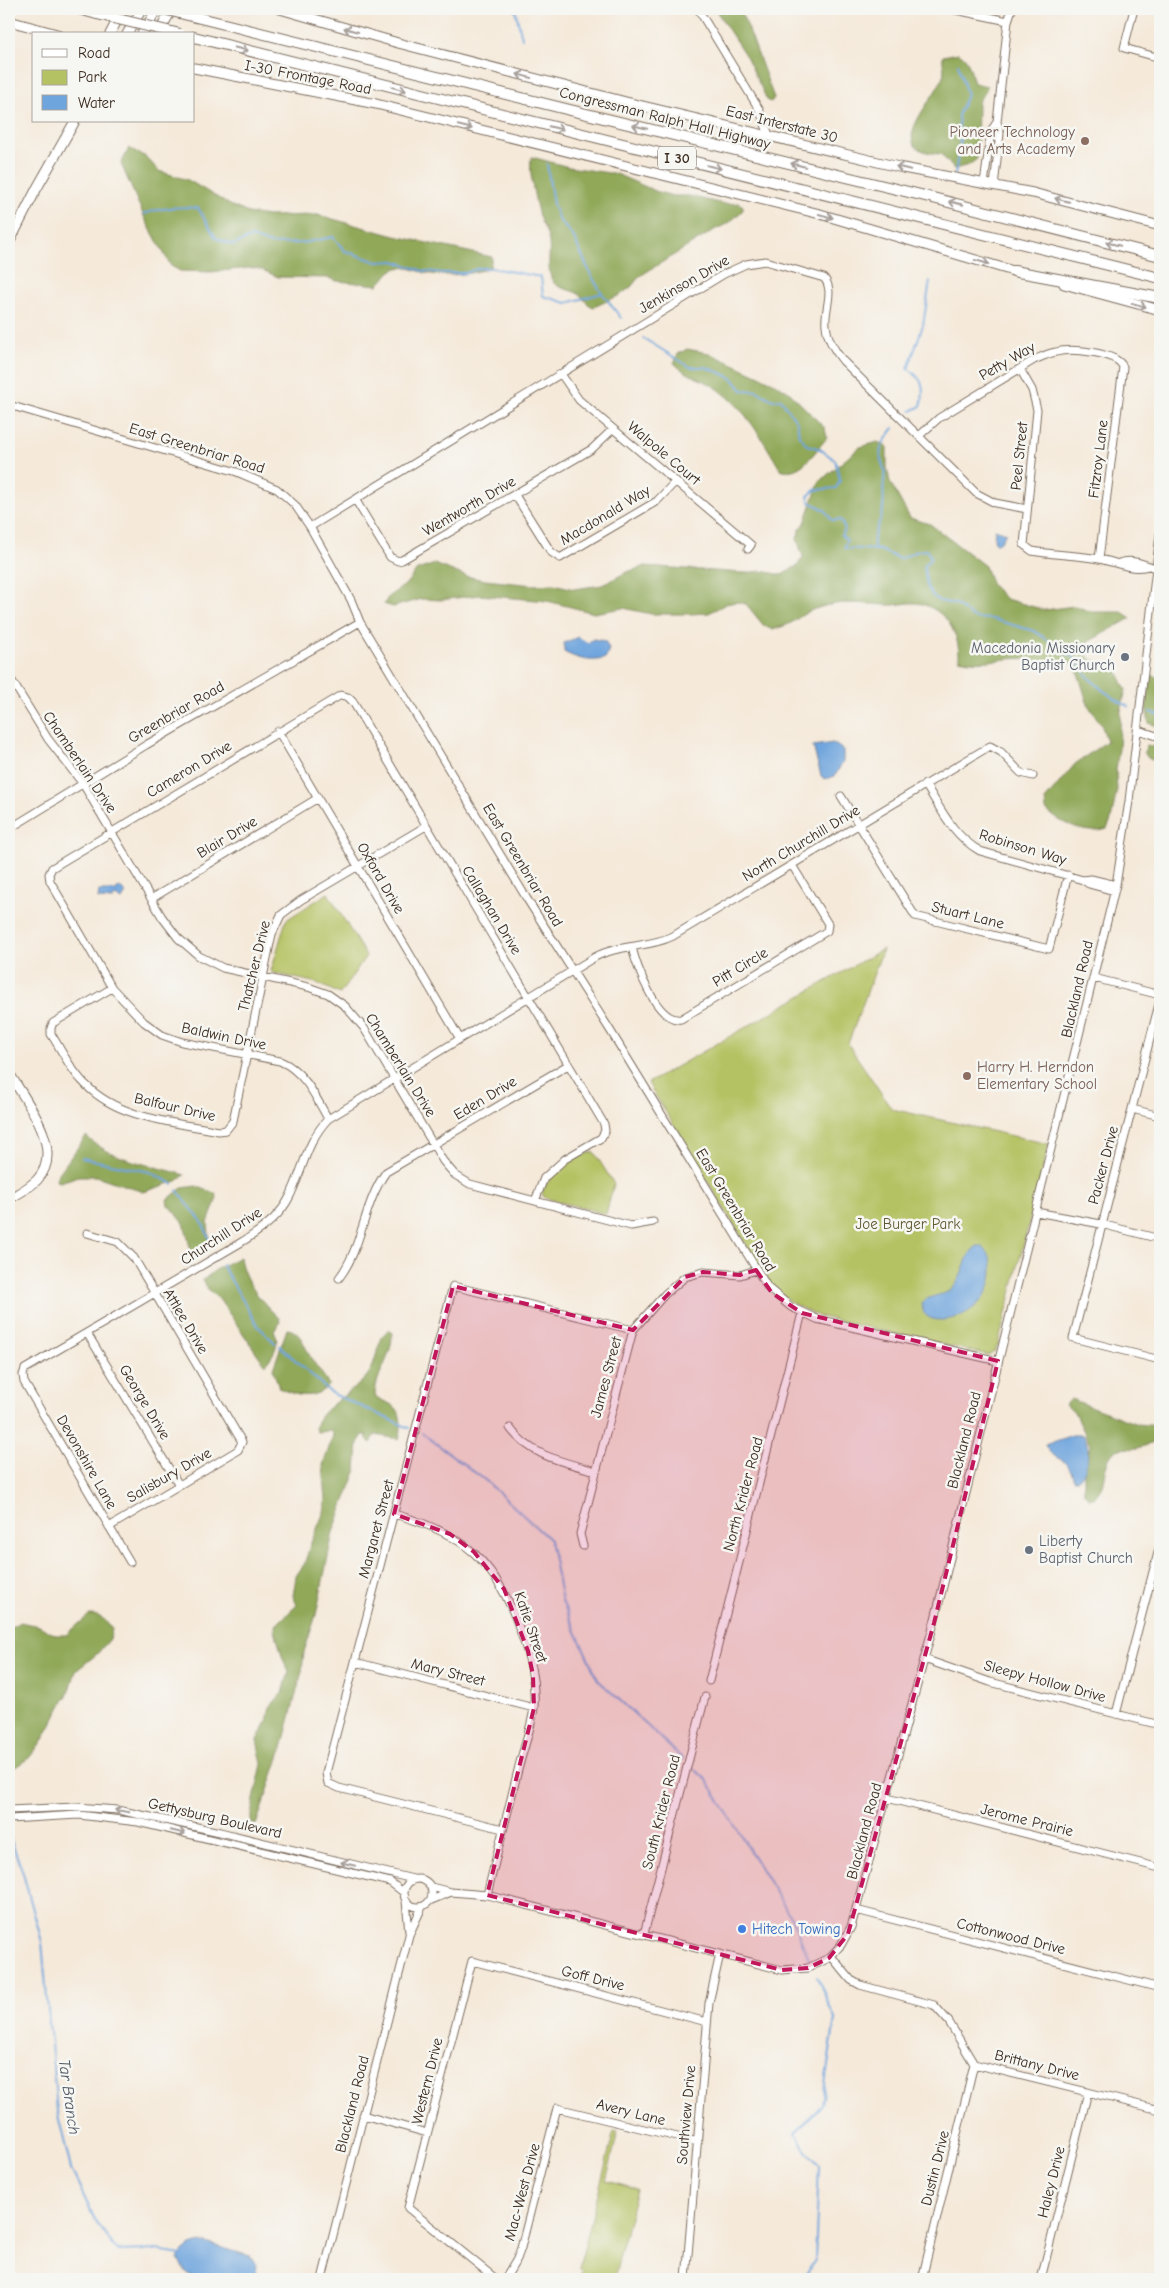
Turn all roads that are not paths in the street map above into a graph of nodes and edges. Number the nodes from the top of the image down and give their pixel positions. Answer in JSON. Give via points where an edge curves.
{"nodes":[{"id":1,"x":79,"y":9,"type":"edge"},
{"id":2,"x":123,"y":9,"type":"edge"},
{"id":3,"x":142,"y":9,"type":"edge"},
{"id":4,"x":157,"y":9,"type":"edge"},
{"id":5,"x":163,"y":9,"type":"edge"},
{"id":6,"x":172,"y":9,"type":"edge"},
{"id":7,"x":280,"y":9,"type":"edge"},
{"id":8,"x":698,"y":9,"type":"edge"},
{"id":9,"x":951,"y":9,"type":"edge"},
{"id":10,"x":1012,"y":9,"type":"edge"},
{"id":11,"x":1134,"y":9,"type":"edge"},
{"id":12,"x":9,"y":21,"type":"edge"},
{"id":13,"x":1008,"y":21,"type":"junction"},
{"id":14,"x":50,"y":32,"type":"edge"},
{"id":15,"x":111,"y":32,"type":"edge"},
{"id":16,"x":128,"y":32,"type":"edge"},
{"id":17,"x":143,"y":32,"type":"edge"},
{"id":18,"x":159,"y":32,"type":"edge"},
{"id":19,"x":172,"y":32,"type":"edge"},
{"id":20,"x":195,"y":37,"type":"edge"},
{"id":21,"x":1160,"y":58,"type":"edge"},
{"id":22,"x":195,"y":68,"type":"edge"},
{"id":23,"x":75,"y":122,"type":"edge"},
{"id":24,"x":997,"y":122,"type":"junction"},
{"id":25,"x":769,"y":135,"type":"junction"},
{"id":26,"x":984,"y":184,"type":"junction"},
{"id":27,"x":994,"y":186,"type":"junction"},
{"id":28,"x":1160,"y":226,"type":"edge"},
{"id":29,"x":9,"y":243,"type":"edge"},
{"id":30,"x":1160,"y":256,"type":"edge"},
{"id":31,"x":1014,"y":271,"type":"junction"},
{"id":32,"x":1160,"y":278,"type":"edge"},
{"id":33,"x":1160,"y":298,"type":"edge"},
{"id":34,"x":1160,"y":310,"type":"edge"},
{"id":35,"x":1120,"y":362,"type":"joint"},
{"id":36,"x":1020,"y":369,"type":"junction"},
{"id":37,"x":562,"y":374,"type":"junction"},
{"id":38,"x":9,"y":405,"type":"edge"},
{"id":39,"x":613,"y":429,"type":"junction"},
{"id":40,"x":920,"y":435,"type":"junction"},
{"id":41,"x":676,"y":481,"type":"junction"},
{"id":42,"x":515,"y":496,"type":"junction"},
{"id":43,"x":355,"y":500,"type":"junction"},
{"id":44,"x":1027,"y":508,"type":"junction"},
{"id":45,"x":310,"y":527,"type":"junction"},
{"id":46,"x":1160,"y":534,"type":"edge"},
{"id":47,"x":748,"y":548,"type":"dead end"},
{"id":48,"x":1099,"y":559,"type":"junction"},
{"id":49,"x":1153,"y":567,"type":"junction"},
{"id":50,"x":360,"y":622,"type":"junction"},
{"id":51,"x":9,"y":670,"type":"edge"},
{"id":52,"x":11,"y":680,"type":"edge"},
{"id":53,"x":351,"y":699,"type":"joint"},
{"id":54,"x":1138,"y":730,"type":"junction"},
{"id":55,"x":278,"y":732,"type":"junction"},
{"id":56,"x":1160,"y":737,"type":"edge"},
{"id":57,"x":1033,"y":776,"type":"dead end"},
{"id":58,"x":82,"y":784,"type":"junction"},
{"id":59,"x":925,"y":784,"type":"junction"},
{"id":60,"x":841,"y":796,"type":"dead end"},
{"id":61,"x":318,"y":798,"type":"junction"},
{"id":62,"x":858,"y":824,"type":"junction"},
{"id":63,"x":426,"y":826,"type":"junction"},
{"id":64,"x":9,"y":829,"type":"edge"},
{"id":65,"x":111,"y":833,"type":"junction"},
{"id":66,"x":792,"y":864,"type":"junction"},
{"id":67,"x":359,"y":866,"type":"junction"},
{"id":68,"x":1068,"y":875,"type":"junction"},
{"id":69,"x":49,"y":878,"type":"joint"},
{"id":70,"x":1115,"y":888,"type":"junction"},
{"id":71,"x":151,"y":899,"type":"junction"},
{"id":72,"x":632,"y":947,"type":"junction"},
{"id":73,"x":573,"y":972,"type":"junction"},
{"id":74,"x":262,"y":978,"type":"junction"},
{"id":75,"x":1094,"y":978,"type":"junction"},
{"id":76,"x":112,"y":988,"type":"junction"},
{"id":77,"x":1160,"y":995,"type":"edge"},
{"id":78,"x":529,"y":999,"type":"junction"},
{"id":79,"x":1160,"y":1000,"type":"edge"},
{"id":80,"x":460,"y":1039,"type":"junction"},
{"id":81,"x":248,"y":1055,"type":"junction"},
{"id":82,"x":568,"y":1065,"type":"junction"},
{"id":83,"x":9,"y":1073,"type":"edge"},
{"id":84,"x":394,"y":1079,"type":"junction"},
{"id":85,"x":1132,"y":1109,"type":"junction"},
{"id":86,"x":1160,"y":1116,"type":"edge"},
{"id":87,"x":328,"y":1119,"type":"junction"},
{"id":88,"x":226,"y":1130,"type":"joint"},
{"id":89,"x":434,"y":1145,"type":"junction"},
{"id":90,"x":9,"y":1199,"type":"edge"},
{"id":91,"x":535,"y":1201,"type":"junction"},
{"id":92,"x":1036,"y":1212,"type":"junction"},
{"id":93,"x":653,"y":1222,"type":"dead end"},
{"id":94,"x":1101,"y":1224,"type":"junction"},
{"id":95,"x":87,"y":1233,"type":"dead end"},
{"id":96,"x":1160,"y":1239,"type":"edge"},
{"id":97,"x":756,"y":1270,"type":"junction"},
{"id":98,"x":339,"y":1278,"type":"dead end"},
{"id":99,"x":154,"y":1294,"type":"junction"},
{"id":100,"x":802,"y":1313,"type":"junction"},
{"id":101,"x":634,"y":1330,"type":"junction"},
{"id":102,"x":87,"y":1333,"type":"junction"},
{"id":103,"x":1160,"y":1360,"type":"edge"},
{"id":104,"x":998,"y":1361,"type":"junction"},
{"id":105,"x":23,"y":1376,"type":"joint"},
{"id":106,"x":510,"y":1428,"type":"dead end"},
{"id":107,"x":241,"y":1445,"type":"joint"},
{"id":108,"x":596,"y":1471,"type":"junction"},
{"id":109,"x":179,"y":1485,"type":"junction"},
{"id":110,"x":394,"y":1514,"type":"junction"},
{"id":111,"x":109,"y":1527,"type":"junction"},
{"id":112,"x":1160,"y":1545,"type":"edge"},
{"id":113,"x":583,"y":1546,"type":"dead end"},
{"id":114,"x":130,"y":1562,"type":"dead end"},
{"id":115,"x":924,"y":1659,"type":"junction"},
{"id":116,"x":355,"y":1662,"type":"junction"},
{"id":117,"x":709,"y":1681,"type":"dead end"},
{"id":118,"x":705,"y":1697,"type":"dead end"},
{"id":119,"x":534,"y":1708,"type":"junction"},
{"id":120,"x":1116,"y":1714,"type":"junction"},
{"id":121,"x":1160,"y":1725,"type":"edge"},
{"id":122,"x":887,"y":1798,"type":"junction"},
{"id":123,"x":50,"y":1808,"type":"junction"},
{"id":124,"x":9,"y":1810,"type":"edge"},
{"id":125,"x":51,"y":1817,"type":"junction"},
{"id":126,"x":159,"y":1818,"type":"junction"},
{"id":127,"x":9,"y":1819,"type":"edge"},
{"id":128,"x":156,"y":1826,"type":"junction"},
{"id":129,"x":503,"y":1829,"type":"junction"},
{"id":130,"x":210,"y":1830,"type":"junction"},
{"id":131,"x":208,"y":1839,"type":"junction"},
{"id":132,"x":1160,"y":1868,"type":"edge"},
{"id":133,"x":413,"y":1879,"type":"junction"},
{"id":134,"x":431,"y":1887,"type":"junction"},
{"id":135,"x":403,"y":1892,"type":"junction"},
{"id":136,"x":451,"y":1892,"type":"junction"},
{"id":137,"x":487,"y":1895,"type":"junction"},
{"id":138,"x":406,"y":1901,"type":"junction"},
{"id":139,"x":429,"y":1901,"type":"junction"},
{"id":140,"x":422,"y":1906,"type":"junction"},
{"id":141,"x":856,"y":1910,"type":"junction"},
{"id":142,"x":644,"y":1934,"type":"junction"},
{"id":143,"x":409,"y":1935,"type":"junction"},
{"id":144,"x":720,"y":1954,"type":"junction"},
{"id":145,"x":831,"y":1956,"type":"junction"},
{"id":146,"x":472,"y":1961,"type":"joint"},
{"id":147,"x":1160,"y":1988,"type":"edge"},
{"id":148,"x":707,"y":2022,"type":"junction"},
{"id":149,"x":974,"y":2064,"type":"junction"},
{"id":150,"x":1088,"y":2092,"type":"junction"},
{"id":151,"x":558,"y":2108,"type":"joint"},
{"id":152,"x":1160,"y":2110,"type":"edge"},
{"id":153,"x":363,"y":2115,"type":"junction"},
{"id":154,"x":427,"y":2134,"type":"junction"},
{"id":155,"x":698,"y":2142,"type":"junction"},
{"id":156,"x":1160,"y":2275,"type":"edge"},
{"id":157,"x":322,"y":2279,"type":"edge"},
{"id":158,"x":496,"y":2279,"type":"edge"},
{"id":159,"x":505,"y":2279,"type":"edge"},
{"id":160,"x":686,"y":2279,"type":"edge"},
{"id":161,"x":922,"y":2279,"type":"edge"},
{"id":162,"x":1041,"y":2279,"type":"edge"},
{"id":163,"x":1159,"y":2279,"type":"edge"}],
"edges":[{"from":1,"to":19,"type":"highway","bridge":true},
{"from":2,"to":15,"type":"main road"},
{"from":3,"to":16,"type":"main road"},
{"from":4,"to":17,"type":"main road"},
{"from":30,"to":5,"type":"highway","name":"Congressman Ralph Hall Highway","number":"I 30","one_way":true,"bridge":true},
{"from":6,"to":18,"type":"main road"},
{"from":25,"to":7,"type":"main road","name":"East Interstate 30","one_way":true,"via":[[626,102]]},
{"from":8,"to":25,"type":"street","via":[[759,109]]},
{"from":9,"to":13,"type":"street"},
{"from":10,"to":13,"type":"street"},
{"from":11,"to":21,"type":"street","via":[[1124,48]]},
{"from":12,"to":14,"type":"main road"},
{"from":13,"to":24,"type":"street"},
{"from":20,"to":32,"type":"highway","number":"I 30","one_way":true},
{"from":22,"to":31,"type":"main road","name":"I-30 Frontage Road","one_way":true,"via":[[376,104],[820,214]]},
{"from":23,"to":29,"type":"main road"},
{"from":24,"to":26,"type":"street","via":[[991,131]]},
{"from":24,"to":27,"type":"street","via":[[1000,133]]},
{"from":26,"to":25,"type":"main road","name":"East Interstate 30","one_way":true},
{"from":26,"to":27,"type":"main road","name":"East Interstate 30"},
{"from":28,"to":27,"type":"main road","name":"East Interstate 30","one_way":true},
{"from":31,"to":33,"type":"highway"},
{"from":31,"to":34,"type":"main road","one_way":true},
{"from":35,"to":36,"type":"street","name":"Petty Way","via":[[1105,356],[1064,351],[1048,354]]},
{"from":35,"to":48,"type":"street","name":"Fitzroy Lane","via":[[1123,367]]},
{"from":36,"to":40,"type":"street","name":"Petty Way","via":[[939,418]]},
{"from":36,"to":44,"type":"street","name":"Peel Street","via":[[1032,390],[1037,410]]},
{"from":37,"to":39,"type":"street","name":"Walpole Court","via":[[579,400]]},
{"from":37,"to":40,"type":"street","name":"Jenkinson Drive","via":[[724,274],[746,264],[765,261],[824,278],[828,282],[826,323],[836,351]]},
{"from":37,"to":43,"type":"street","name":"Jenkinson Drive"},
{"from":38,"to":45,"type":"street","name":"East Greenbriar Road","via":[[259,480],[277,489],[296,505]]},
{"from":39,"to":41,"type":"street","name":"Walpole Court"},
{"from":39,"to":42,"type":"street","name":"Wentworth Drive","via":[[592,450]]},
{"from":40,"to":44,"type":"street","name":"Jenkinson Drive","via":[[976,493],[995,503]]},
{"from":41,"to":42,"type":"street","name":"Macdonald Way","via":[[657,501],[560,558],[551,552]]},
{"from":41,"to":47,"type":"street","name":"Walpole Court","via":[[751,545]]},
{"from":42,"to":43,"type":"street","name":"Wentworth Drive","via":[[398,561],[385,550]]},
{"from":43,"to":45,"type":"street","name":"Jenkinson Drive"},
{"from":44,"to":48,"type":"street","name":"Peel Street","via":[[1026,548]]},
{"from":45,"to":50,"type":"street","name":"East Greenbriar Road"},
{"from":46,"to":49,"type":"street","name":"Blackland Road"},
{"from":48,"to":49,"type":"street","via":[[1127,567]]},
{"from":49,"to":54,"type":"street","name":"Blackland Road"},
{"from":50,"to":58,"type":"street","name":"Greenbriar Road"},
{"from":50,"to":73,"type":"street","name":"East Greenbriar Road"},
{"from":51,"to":52,"type":"street","name":"Chamberlain Drive"},
{"from":52,"to":58,"type":"street","name":"Chamberlain Drive","via":[[48,739]]},
{"from":53,"to":55,"type":"street","name":"Cameron Drive","via":[[338,696]]},
{"from":53,"to":63,"type":"street","name":"Callaghan Drive"},
{"from":54,"to":56,"type":"street"},
{"from":54,"to":70,"type":"street","name":"Blackland Road"},
{"from":55,"to":61,"type":"street","name":"Oxford Drive"},
{"from":55,"to":65,"type":"street","name":"Cameron Drive"},
{"from":57,"to":59,"type":"street","name":"North Churchill Drive","via":[[1021,773],[1001,752],[990,746]]},
{"from":58,"to":64,"type":"street","name":"Greenbriar Road"},
{"from":58,"to":65,"type":"street","name":"Chamberlain Drive"},
{"from":59,"to":62,"type":"street","name":"North Churchill Drive"},
{"from":59,"to":68,"type":"street","name":"Robinson Way","via":[[965,842],[980,851]]},
{"from":60,"to":62,"type":"street","name":"Stuart Lane"},
{"from":61,"to":67,"type":"street","name":"Oxford Drive"},
{"from":61,"to":71,"type":"street","name":"Blair Drive"},
{"from":62,"to":66,"type":"street","name":"North Churchill Drive"},
{"from":62,"to":68,"type":"street","name":"Stuart Lane","via":[[915,916],[934,921],[1050,949]]},
{"from":63,"to":67,"type":"street","name":"Thatcher Drive"},
{"from":63,"to":78,"type":"street","name":"Callaghan Drive"},
{"from":65,"to":69,"type":"street","name":"Cameron Drive","via":[[52,868]]},
{"from":65,"to":71,"type":"street","name":"Chamberlain Drive"},
{"from":66,"to":72,"type":"street","name":"North Churchill Drive","via":[[673,936]]},
{"from":66,"to":72,"type":"street","name":"Pitt Circle","via":[[826,922],[827,931],[680,1018],[672,1019],[664,1014],[640,973]]},
{"from":67,"to":74,"type":"street","name":"Thatcher Drive","via":[[281,915]]},
{"from":67,"to":80,"type":"street","name":"Oxford Drive"},
{"from":68,"to":70,"type":"street","name":"Robinson Way"},
{"from":69,"to":76,"type":"street","name":"Baldwin Drive"},
{"from":70,"to":75,"type":"street","name":"Blackland Road"},
{"from":71,"to":74,"type":"street","name":"Chamberlain Drive","via":[[178,938],[198,956],[223,968]]},
{"from":72,"to":73,"type":"street","name":"North Churchill Drive","via":[[599,955]]},
{"from":73,"to":78,"type":"street","name":"Churchill Drive"},
{"from":73,"to":97,"type":"street","name":"East Greenbriar Road"},
{"from":74,"to":81,"type":"street","name":"Thatcher Drive"},
{"from":74,"to":84,"type":"street","name":"Chamberlain Drive","via":[[308,987],[328,994],[345,1006],[364,1028]]},
{"from":75,"to":77,"type":"street"},
{"from":75,"to":92,"type":"street","name":"Blackland Road"},
{"from":76,"to":81,"type":"street","name":"Baldwin Drive","via":[[144,1022],[162,1035]]},
{"from":76,"to":88,"type":"street","name":"Balfour Drive","via":[[51,1028],[51,1034],[85,1085],[102,1098],[135,1113]]},
{"from":78,"to":80,"type":"street","name":"Churchill Drive"},
{"from":78,"to":82,"type":"street","name":"Callaghan Drive"},
{"from":79,"to":85,"type":"street","name":"Packer Drive"},
{"from":80,"to":84,"type":"street","name":"Churchill Drive"},
{"from":81,"to":87,"type":"street","name":"Baldwin Drive","via":[[291,1066],[301,1074]]},
{"from":81,"to":88,"type":"street","name":"Thatcher Drive","via":[[232,1124]]},
{"from":82,"to":89,"type":"street","name":"Eden Drive"},
{"from":82,"to":91,"type":"street","name":"Callaghan Drive","via":[[604,1124],[604,1135],[554,1167],[544,1178]]},
{"from":83,"to":90,"type":"main road","via":[[42,1130],[49,1157],[38,1178]]},
{"from":84,"to":87,"type":"street","name":"Churchill Drive"},
{"from":84,"to":89,"type":"street","name":"Chamberlain Drive"},
{"from":85,"to":86,"type":"street"},
{"from":85,"to":94,"type":"street","name":"Packer Drive"},
{"from":87,"to":99,"type":"street","name":"Churchill Drive","via":[[309,1145],[288,1199],[277,1215],[254,1234]]},
{"from":89,"to":91,"type":"street","name":"Chamberlain Drive","via":[[455,1175],[470,1184]]},
{"from":89,"to":98,"type":"street","name":"Eden Drive","via":[[386,1172],[349,1264]]},
{"from":91,"to":93,"type":"street","name":"Chamberlain Drive","via":[[631,1226]]},
{"from":92,"to":94,"type":"street"},
{"from":92,"to":104,"type":"street","name":"Blackland Road"},
{"from":94,"to":96,"type":"street"},
{"from":94,"to":103,"type":"street","name":"Packer Drive","via":[[1073,1338]]},
{"from":95,"to":99,"type":"street","name":"Attlee Drive","via":[[110,1238],[124,1246]]},
{"from":97,"to":100,"type":"street","name":"East Greenbriar Road","via":[[772,1293]]},
{"from":97,"to":101,"type":"street","name":"James Street","via":[[740,1275],[703,1272],[684,1277]]},
{"from":99,"to":102,"type":"street","name":"Churchill Drive"},
{"from":99,"to":107,"type":"street","name":"Attlee Drive","via":[[241,1439]]},
{"from":100,"to":104,"type":"street","name":"East Greenbriar Road"},
{"from":100,"to":117,"type":"street","name":"North Krider Road"},
{"from":101,"to":108,"type":"street","name":"James Street"},
{"from":101,"to":110,"type":"street","name":"Margaret Street","via":[[453,1286]]},
{"from":102,"to":105,"type":"street","name":"Churchill Drive","via":[[28,1367]]},
{"from":102,"to":109,"type":"street","name":"George Drive"},
{"from":104,"to":115,"type":"street","name":"Blackland Road"},
{"from":105,"to":111,"type":"street","name":"Devonshire Lane"},
{"from":106,"to":108,"type":"street","via":[[517,1437],[549,1458]]},
{"from":107,"to":109,"type":"street","name":"Salisbury Drive","via":[[238,1450]]},
{"from":108,"to":113,"type":"street","name":"James Street","via":[[580,1534]]},
{"from":109,"to":111,"type":"street","name":"Salisbury Drive"},
{"from":110,"to":116,"type":"street","name":"Margaret Street"},
{"from":110,"to":119,"type":"street","name":"Katie Street","via":[[450,1534],[474,1552],[493,1573],[504,1589],[528,1651]]},
{"from":111,"to":114,"type":"street","name":"Devonshire Lane"},
{"from":112,"to":120,"type":"street"},
{"from":115,"to":120,"type":"street","name":"Sleepy Hollow Drive","via":[[990,1682]]},
{"from":115,"to":122,"type":"street","name":"Blackland Road"},
{"from":116,"to":119,"type":"street","name":"Mary Street"},
{"from":116,"to":129,"type":"street","name":"Margaret Street","via":[[326,1773],[328,1783]]},
{"from":118,"to":142,"type":"street","name":"South Krider Road"},
{"from":119,"to":129,"type":"street","name":"Katie Street"},
{"from":120,"to":121,"type":"street","name":"Sleepy Hollow Drive"},
{"from":122,"to":132,"type":"street","name":"Jerome Prairie"},
{"from":122,"to":141,"type":"street","name":"Blackland Road"},
{"from":123,"to":124,"type":"street","name":"Gettysburg Boulevard"},
{"from":123,"to":125,"type":"street"},
{"from":126,"to":123,"type":"street","name":"Gettysburg Boulevard","one_way":true,"via":[[118,1810]]},
{"from":125,"to":127,"type":"street","name":"Gettysburg Boulevard"},
{"from":125,"to":128,"type":"street","name":"Gettysburg Boulevard","via":[[79,1815]]},
{"from":126,"to":128,"type":"street"},
{"from":126,"to":130,"type":"street","name":"Gettysburg Boulevard"},
{"from":128,"to":131,"type":"street","name":"Gettysburg Boulevard","one_way":true},
{"from":129,"to":137,"type":"street","name":"Katie Street"},
{"from":130,"to":131,"type":"street"},
{"from":133,"to":130,"type":"street","name":"Gettysburg Boulevard","one_way":true},
{"from":131,"to":135,"type":"street","name":"Gettysburg Boulevard","via":[[390,1882]]},
{"from":133,"to":134,"type":"street","via":[[422,1879]]},
{"from":133,"to":135,"type":"street","via":[[405,1885]]},
{"from":134,"to":136,"type":"street","name":"Blackland Road"},
{"from":134,"to":139,"type":"street"},
{"from":135,"to":138,"type":"street"},
{"from":136,"to":137,"type":"street","name":"Blackland Road"},
{"from":136,"to":139,"type":"street","name":"Blackland Road"},
{"from":137,"to":142,"type":"street","name":"Blackland Road"},
{"from":138,"to":140,"type":"street","via":[[415,1907]]},
{"from":138,"to":143,"type":"street","name":"Blackland Road"},
{"from":139,"to":140,"type":"street"},
{"from":140,"to":143,"type":"street","name":"Blackland Road"},
{"from":141,"to":145,"type":"street","name":"Blackland Road","via":[[848,1934]]},
{"from":141,"to":147,"type":"street","name":"Cottonwood Drive"},
{"from":142,"to":144,"type":"street","name":"Blackland Road"},
{"from":143,"to":153,"type":"street","name":"Blackland Road"},
{"from":144,"to":145,"type":"street","name":"Blackland Road","via":[[791,1971],[808,1968]]},
{"from":144,"to":148,"type":"street","name":"Southview Drive","via":[[708,2003]]},
{"from":145,"to":149,"type":"street","name":"Brittany Drive","via":[[851,1980],[860,1985],[934,2005],[949,2022]]},
{"from":146,"to":148,"type":"street","name":"Goff Drive"},
{"from":146,"to":154,"type":"street","name":"Western Drive"},
{"from":148,"to":155,"type":"street","name":"Southview Drive"},
{"from":149,"to":150,"type":"street","name":"Brittany Drive"},
{"from":149,"to":161,"type":"street","name":"Dustin Drive"},
{"from":150,"to":152,"type":"street","name":"Brittany Drive"},
{"from":150,"to":162,"type":"street","name":"Haley Drive"},
{"from":151,"to":155,"type":"street","name":"Avery Lane"},
{"from":151,"to":159,"type":"street","name":"Mac-West Drive","via":[[522,2248]]},
{"from":153,"to":154,"type":"street"},
{"from":153,"to":157,"type":"street","name":"Blackland Road"},
{"from":154,"to":158,"type":"street","name":"Western Drive","via":[[408,2208]]},
{"from":155,"to":160,"type":"street","name":"Southview Drive"},
{"from":156,"to":163,"type":"street"}]}
